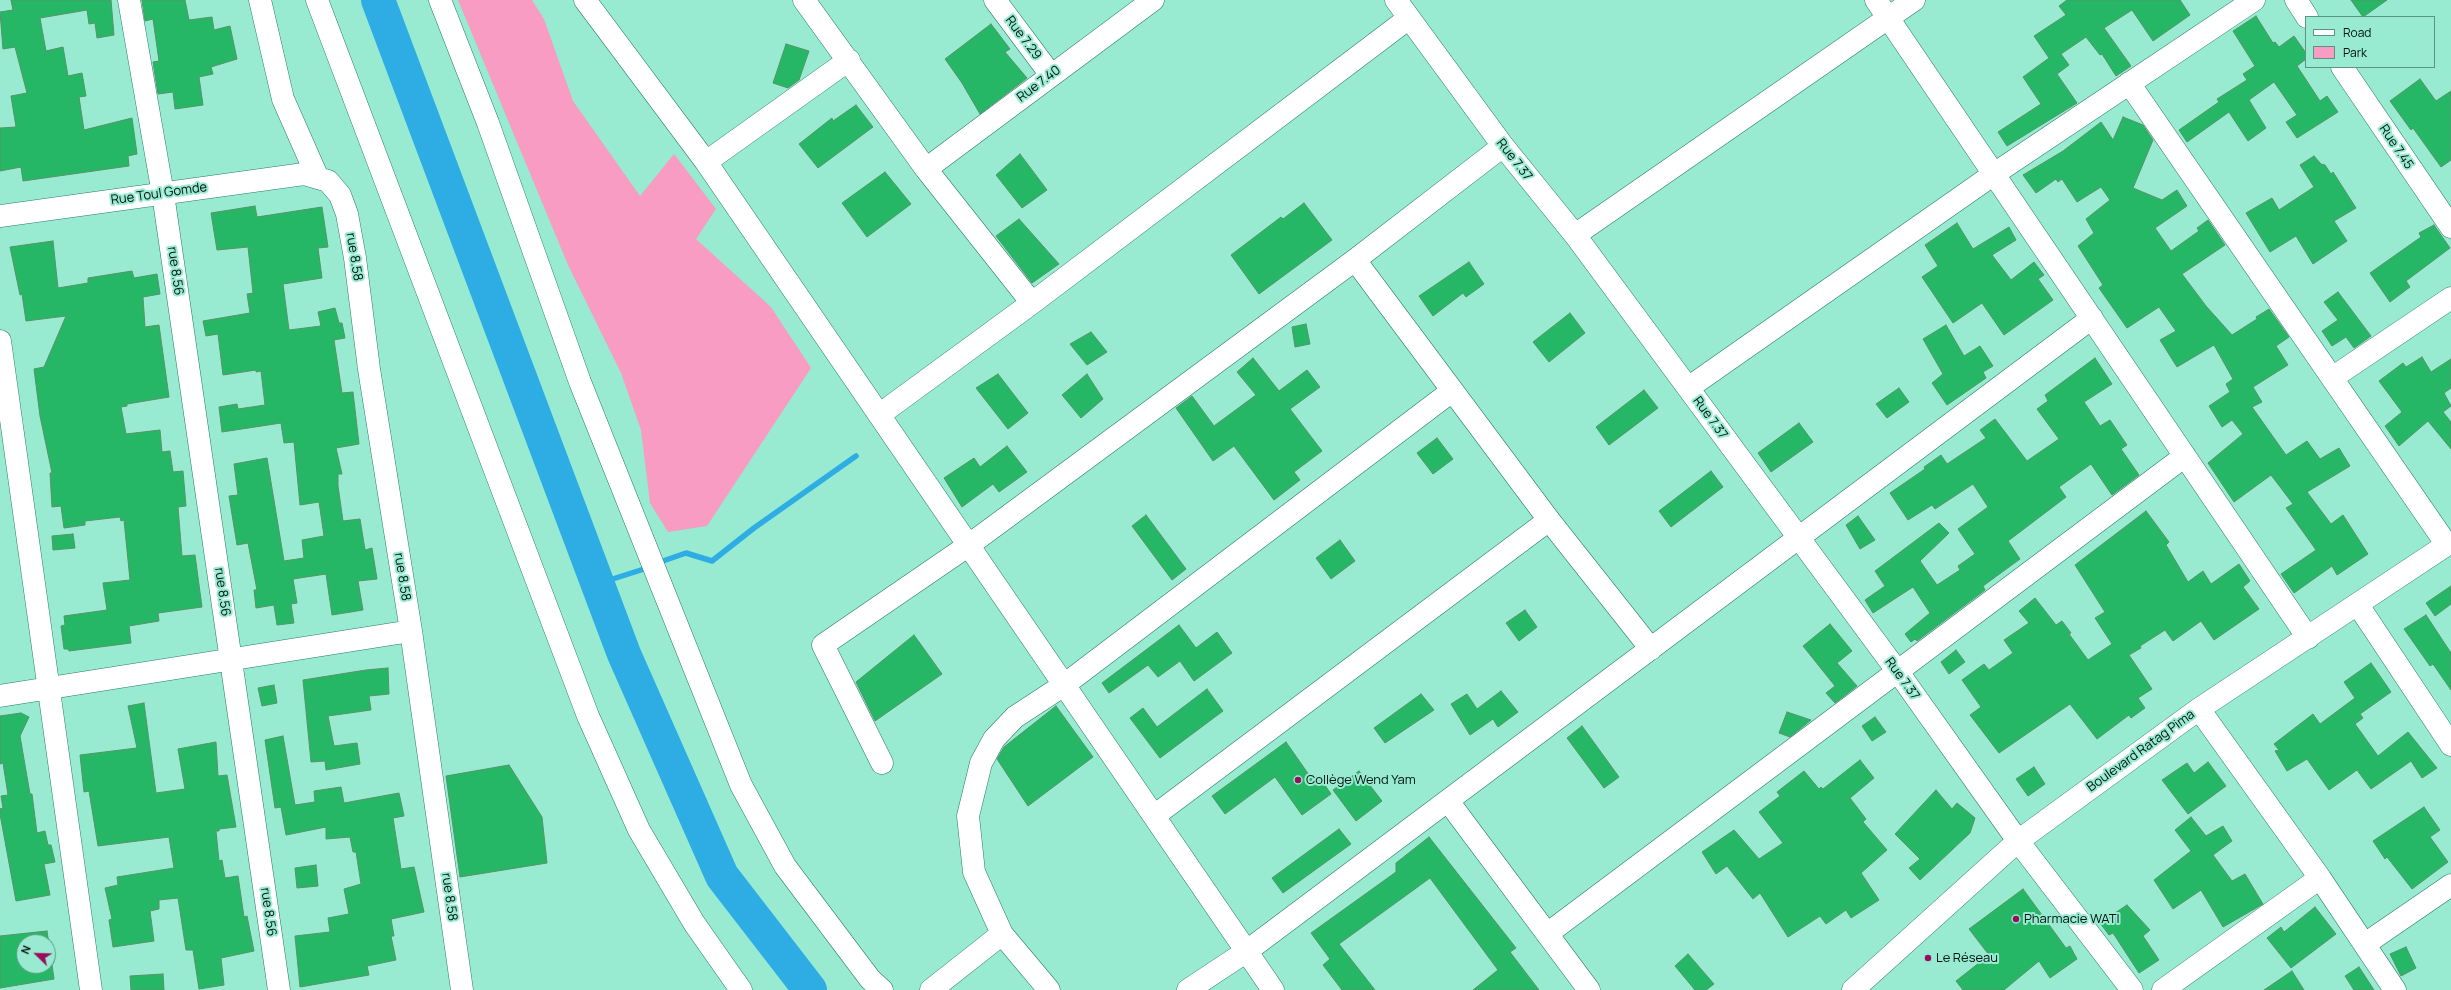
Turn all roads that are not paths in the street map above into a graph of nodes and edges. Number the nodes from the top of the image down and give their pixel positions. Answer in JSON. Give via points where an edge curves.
{"nodes":[{"id":1,"x":129,"y":0,"type":"edge"},
{"id":2,"x":260,"y":0,"type":"edge"},
{"id":3,"x":317,"y":0,"type":"edge"},
{"id":4,"x":440,"y":0,"type":"edge"},
{"id":5,"x":585,"y":0,"type":"edge"},
{"id":6,"x":804,"y":0,"type":"edge"},
{"id":7,"x":995,"y":0,"type":"edge"},
{"id":8,"x":1153,"y":0,"type":"edge"},
{"id":9,"x":1396,"y":0,"type":"edge"},
{"id":10,"x":1914,"y":0,"type":"edge"},
{"id":11,"x":2254,"y":0,"type":"edge"},
{"id":12,"x":2296,"y":0,"type":"edge"},
{"id":13,"x":1882,"y":8,"type":"edge"},
{"id":14,"x":2306,"y":16,"type":"edge"},
{"id":15,"x":1409,"y":18,"type":"junction"},
{"id":16,"x":849,"y":60,"type":"junction"},
{"id":17,"x":2343,"y":68,"type":"edge"},
{"id":18,"x":1051,"y":75,"type":"junction"},
{"id":19,"x":2129,"y":83,"type":"junction"},
{"id":20,"x":1503,"y":146,"type":"junction"},
{"id":21,"x":706,"y":162,"type":"junction"},
{"id":22,"x":926,"y":169,"type":"junction"},
{"id":23,"x":1994,"y":174,"type":"junction"},
{"id":24,"x":317,"y":176,"type":"junction"},
{"id":25,"x":163,"y":194,"type":"junction"},
{"id":26,"x":0,"y":216,"type":"edge"},
{"id":27,"x":2451,"y":227,"type":"edge"},
{"id":28,"x":1575,"y":235,"type":"junction"},
{"id":29,"x":1355,"y":260,"type":"junction"},
{"id":30,"x":2451,"y":298,"type":"edge"},
{"id":31,"x":1032,"y":303,"type":"junction"},
{"id":32,"x":2092,"y":318,"type":"junction"},
{"id":33,"x":0,"y":341,"type":"edge"},
{"id":34,"x":2332,"y":378,"type":"junction"},
{"id":35,"x":1688,"y":388,"type":"junction"},
{"id":36,"x":1452,"y":390,"type":"junction"},
{"id":37,"x":879,"y":415,"type":"junction"},
{"id":38,"x":2185,"y":456,"type":"junction"},
{"id":39,"x":1549,"y":520,"type":"junction"},
{"id":40,"x":1799,"y":538,"type":"junction"},
{"id":41,"x":2449,"y":543,"type":"edge"},
{"id":42,"x":969,"y":545,"type":"junction"},
{"id":43,"x":2358,"y":605,"type":"junction"},
{"id":44,"x":411,"y":631,"type":"junction"},
{"id":45,"x":2308,"y":638,"type":"junction"},
{"id":46,"x":1651,"y":649,"type":"junction"},
{"id":47,"x":232,"y":659,"type":"junction"},
{"id":48,"x":1898,"y":672,"type":"junction"},
{"id":49,"x":1064,"y":685,"type":"junction"},
{"id":50,"x":48,"y":688,"type":"junction"},
{"id":51,"x":0,"y":696,"type":"edge"},
{"id":52,"x":2199,"y":709,"type":"junction"},
{"id":53,"x":2451,"y":745,"type":"edge"},
{"id":54,"x":882,"y":763,"type":"dead end"},
{"id":55,"x":1448,"y":801,"type":"junction"},
{"id":56,"x":1154,"y":816,"type":"junction"},
{"id":57,"x":2018,"y":841,"type":"junction"},
{"id":58,"x":2320,"y":878,"type":"junction"},
{"id":59,"x":2451,"y":885,"type":"edge"},
{"id":60,"x":1002,"y":934,"type":"junction"},
{"id":61,"x":1547,"y":934,"type":"junction"},
{"id":62,"x":2365,"y":944,"type":"junction"},
{"id":63,"x":1247,"y":951,"type":"junction"},
{"id":64,"x":1867,"y":986,"type":"edge"},
{"id":65,"x":91,"y":990,"type":"edge"},
{"id":66,"x":279,"y":990,"type":"edge"},
{"id":67,"x":462,"y":990,"type":"edge"},
{"id":68,"x":741,"y":990,"type":"edge"},
{"id":69,"x":882,"y":990,"type":"edge"},
{"id":70,"x":931,"y":990,"type":"edge"},
{"id":71,"x":1049,"y":990,"type":"edge"},
{"id":72,"x":1188,"y":990,"type":"edge"},
{"id":73,"x":1273,"y":990,"type":"edge"},
{"id":74,"x":1589,"y":990,"type":"edge"},
{"id":75,"x":2132,"y":990,"type":"edge"},
{"id":76,"x":2163,"y":990,"type":"edge"},
{"id":77,"x":2395,"y":990,"type":"edge"}],
"edges":[{"from":1,"to":25,"type":"street","name":"rue 8.56"},
{"from":2,"to":24,"type":"street","via":[[283,99]]},
{"from":3,"to":68,"type":"street","via":[[588,716],[640,830],[694,923]]},
{"from":4,"to":69,"type":"street","via":[[488,123],[580,382],[741,785],[785,866],[870,979]]},
{"from":5,"to":21,"type":"street"},
{"from":6,"to":16,"type":"street"},
{"from":7,"to":18,"type":"street","name":"Rue 7.29"},
{"from":8,"to":18,"type":"street","name":"Rue 7.40"},
{"from":9,"to":15,"type":"street","name":"Rue 7.37"},
{"from":10,"to":13,"type":"street"},
{"from":11,"to":19,"type":"street"},
{"from":12,"to":14,"type":"street"},
{"from":13,"to":23,"type":"street"},
{"from":13,"to":28,"type":"street"},
{"from":15,"to":20,"type":"street","name":"Rue 7.37"},
{"from":15,"to":31,"type":"street"},
{"from":16,"to":21,"type":"street"},
{"from":16,"to":22,"type":"street"},
{"from":17,"to":27,"type":"street","name":"Rue 7.45"},
{"from":18,"to":22,"type":"street","name":"Rue 7.40"},
{"from":19,"to":23,"type":"street"},
{"from":19,"to":34,"type":"street"},
{"from":20,"to":28,"type":"street","name":"Rue 7.37"},
{"from":20,"to":29,"type":"street"},
{"from":21,"to":37,"type":"street"},
{"from":22,"to":31,"type":"street"},
{"from":23,"to":32,"type":"street"},
{"from":23,"to":35,"type":"street"},
{"from":24,"to":25,"type":"street","name":"Rue Toul Gomde","via":[[304,174]]},
{"from":24,"to":44,"type":"street","name":"rue 8.58","via":[[328,181],[340,195],[347,214]]},
{"from":25,"to":26,"type":"street","name":"Rue Toul Gomde"},
{"from":25,"to":47,"type":"street","name":"rue 8.56"},
{"from":28,"to":35,"type":"street","name":"Rue 7.37"},
{"from":29,"to":36,"type":"street"},
{"from":29,"to":42,"type":"street"},
{"from":30,"to":34,"type":"street"},
{"from":31,"to":37,"type":"street"},
{"from":32,"to":38,"type":"street"},
{"from":32,"to":40,"type":"street"},
{"from":33,"to":50,"type":"street"},
{"from":34,"to":41,"type":"street"},
{"from":35,"to":40,"type":"street","name":"Rue 7.37"},
{"from":36,"to":39,"type":"street"},
{"from":36,"to":49,"type":"street"},
{"from":37,"to":42,"type":"street"},
{"from":38,"to":45,"type":"street"},
{"from":38,"to":48,"type":"street"},
{"from":39,"to":46,"type":"street"},
{"from":39,"to":56,"type":"street"},
{"from":40,"to":46,"type":"street"},
{"from":40,"to":48,"type":"street","name":"Rue 7.37"},
{"from":41,"to":43,"type":"street","name":"Boulevard Ratag Pima"},
{"from":42,"to":49,"type":"street"},
{"from":42,"to":54,"type":"street","via":[[823,645]]},
{"from":43,"to":45,"type":"street","name":"Boulevard Ratag Pima"},
{"from":43,"to":53,"type":"street"},
{"from":44,"to":47,"type":"street"},
{"from":44,"to":67,"type":"street","name":"rue 8.58"},
{"from":45,"to":52,"type":"street","name":"Boulevard Ratag Pima"},
{"from":46,"to":55,"type":"street"},
{"from":47,"to":50,"type":"street"},
{"from":47,"to":66,"type":"street","name":"rue 8.56"},
{"from":48,"to":57,"type":"street","name":"Rue 7.37"},
{"from":48,"to":61,"type":"street"},
{"from":49,"to":56,"type":"street"},
{"from":49,"to":60,"type":"street","via":[[1015,717],[994,739],[981,763],[968,816],[974,872]]},
{"from":50,"to":51,"type":"street"},
{"from":50,"to":65,"type":"street"},
{"from":52,"to":57,"type":"street","name":"Boulevard Ratag Pima"},
{"from":52,"to":58,"type":"street"},
{"from":55,"to":61,"type":"street"},
{"from":55,"to":63,"type":"street"},
{"from":56,"to":63,"type":"street"},
{"from":57,"to":64,"type":"street","name":"Boulevard Ratag Pima"},
{"from":57,"to":75,"type":"street","name":"Rue 7.37"},
{"from":58,"to":62,"type":"street"},
{"from":58,"to":76,"type":"street"},
{"from":59,"to":62,"type":"street"},
{"from":60,"to":70,"type":"street"},
{"from":60,"to":71,"type":"street"},
{"from":61,"to":74,"type":"street"},
{"from":62,"to":77,"type":"street"},
{"from":63,"to":72,"type":"street"},
{"from":63,"to":73,"type":"street"}]}
